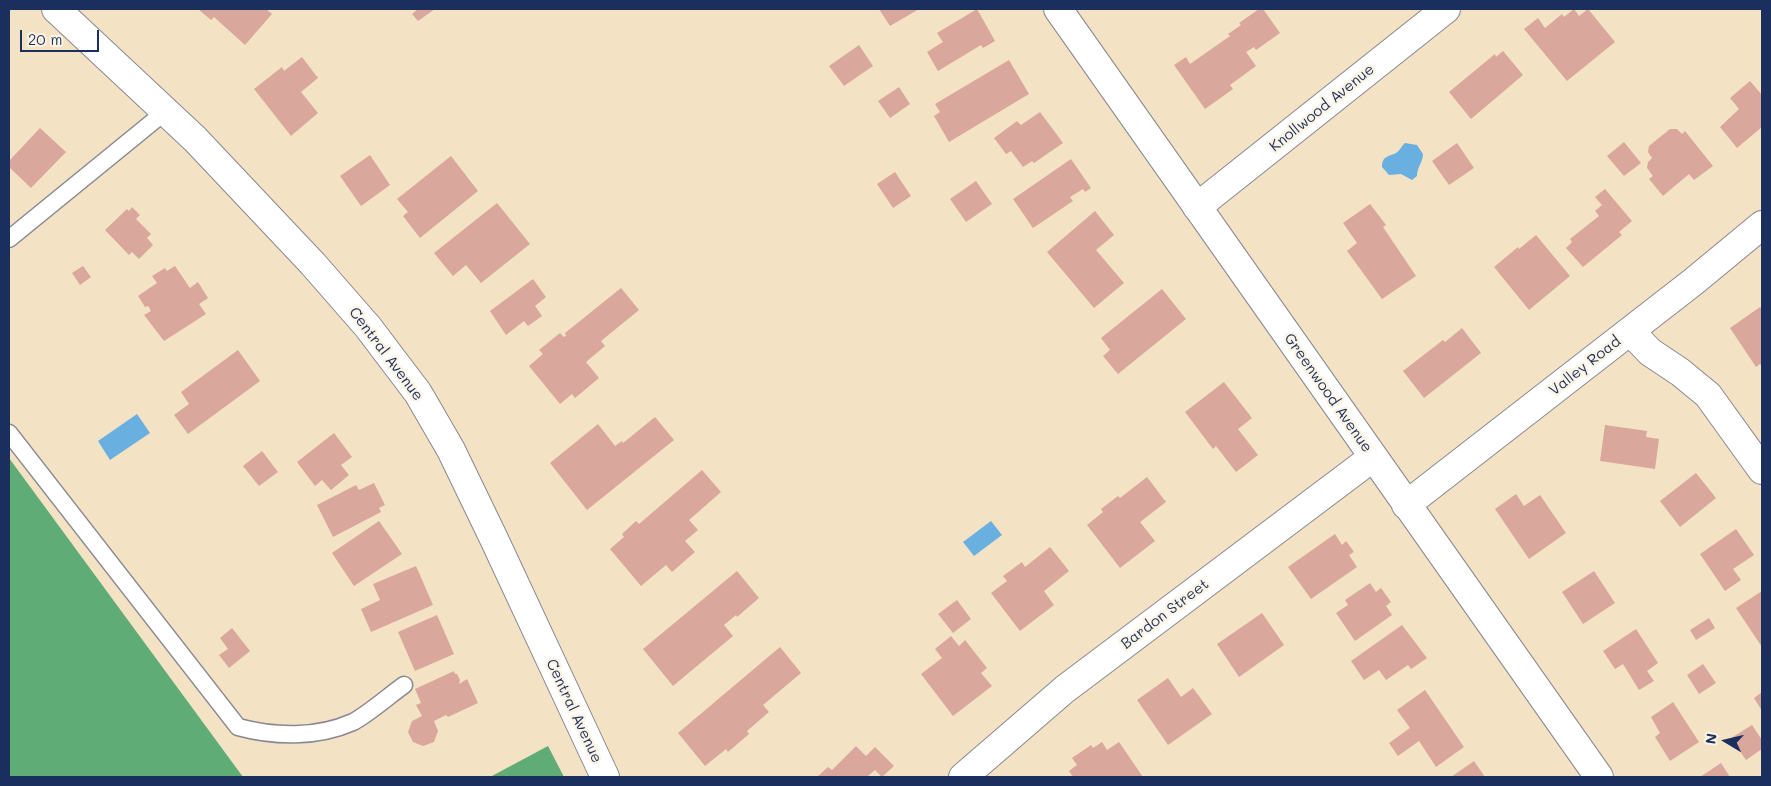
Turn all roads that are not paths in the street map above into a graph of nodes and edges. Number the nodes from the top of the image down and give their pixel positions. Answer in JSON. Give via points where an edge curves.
{"nodes":[{"id":1,"x":56,"y":9,"type":"edge"},
{"id":2,"x":1058,"y":9,"type":"edge"},
{"id":3,"x":1446,"y":9,"type":"edge"},
{"id":4,"x":166,"y":111,"type":"junction"},
{"id":5,"x":1197,"y":207,"type":"junction"},
{"id":6,"x":1762,"y":225,"type":"edge"},
{"id":7,"x":9,"y":240,"type":"edge"},
{"id":8,"x":1630,"y":331,"type":"junction"},
{"id":9,"x":9,"y":433,"type":"edge"},
{"id":10,"x":1372,"y":458,"type":"junction"},
{"id":11,"x":1762,"y":470,"type":"edge"},
{"id":12,"x":1406,"y":505,"type":"junction"},
{"id":13,"x":404,"y":686,"type":"dead end"},
{"id":14,"x":605,"y":777,"type":"edge"},
{"id":15,"x":963,"y":777,"type":"edge"},
{"id":16,"x":1599,"y":777,"type":"edge"}],
"edges":[{"from":1,"to":4,"type":"street","name":"Central Avenue"},
{"from":2,"to":5,"type":"street","name":"Greenwood Avenue"},
{"from":3,"to":5,"type":"street","name":"Knollwood Avenue"},
{"from":4,"to":7,"type":"lane"},
{"from":4,"to":14,"type":"street","name":"Central Avenue","via":[[313,264],[368,327],[418,393],[451,450]]},
{"from":5,"to":10,"type":"street","name":"Greenwood Avenue"},
{"from":6,"to":8,"type":"street","name":"Valley Road"},
{"from":8,"to":11,"type":"street","via":[[1650,352],[1708,394]]},
{"from":8,"to":12,"type":"street","name":"Valley Road"},
{"from":9,"to":13,"type":"lane","via":[[238,727],[255,732],[294,735],[338,727],[354,721]]},
{"from":10,"to":12,"type":"street","name":"Greenwood Avenue"},
{"from":10,"to":15,"type":"street","name":"Bardon Street","via":[[1065,689]]},
{"from":12,"to":16,"type":"street","name":"Greenwood Avenue"}]}
